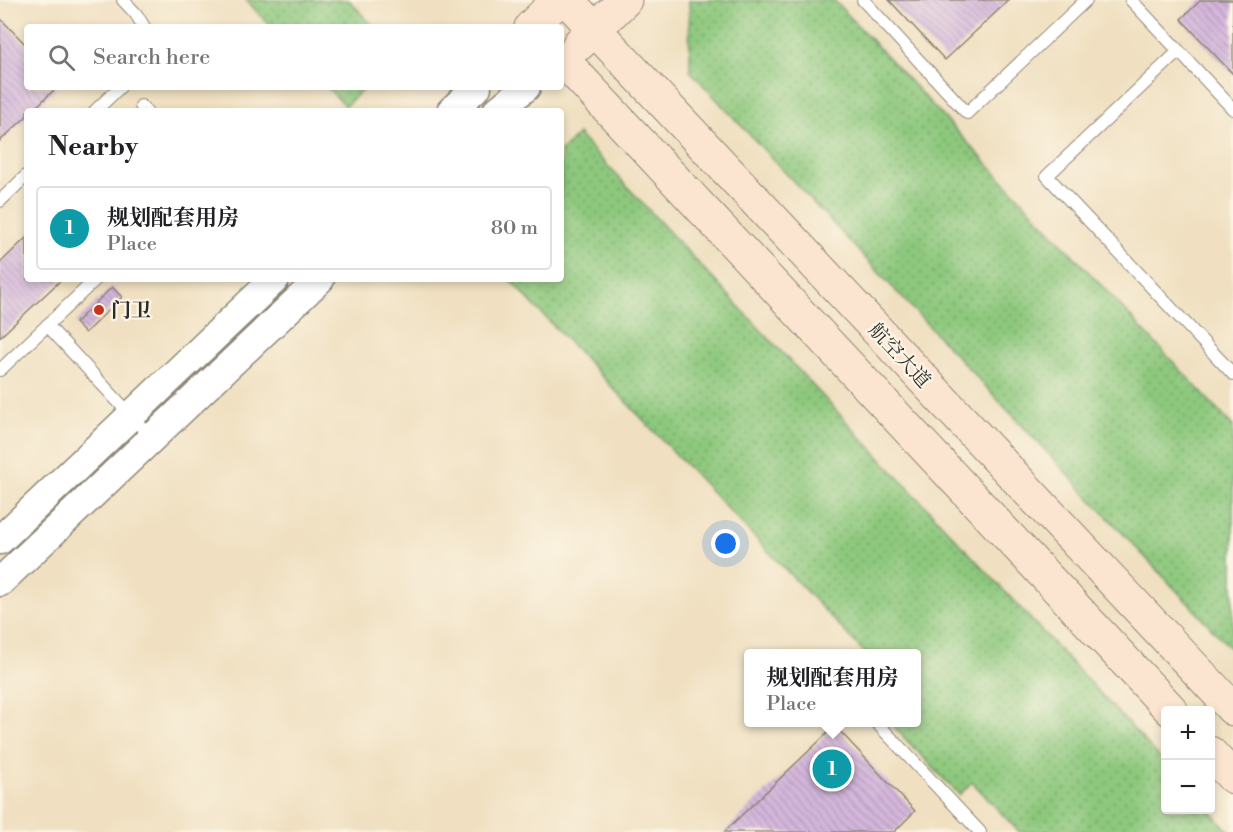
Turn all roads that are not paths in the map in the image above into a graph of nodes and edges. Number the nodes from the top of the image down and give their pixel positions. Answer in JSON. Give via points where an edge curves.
{"nodes":[{"id":1,"x":123,"y":0,"type":"edge"},
{"id":2,"x":558,"y":0,"type":"edge"},
{"id":3,"x":567,"y":0,"type":"edge"},
{"id":4,"x":625,"y":0,"type":"edge"},
{"id":5,"x":862,"y":0,"type":"edge"},
{"id":6,"x":1086,"y":0,"type":"edge"},
{"id":7,"x":1131,"y":0,"type":"edge"},
{"id":8,"x":142,"y":24,"type":"edge"},
{"id":9,"x":534,"y":24,"type":"edge"},
{"id":10,"x":594,"y":30,"type":"junction"},
{"id":11,"x":1179,"y":51,"type":"junction"},
{"id":12,"x":564,"y":58,"type":"edge"},
{"id":13,"x":564,"y":62,"type":"edge"},
{"id":14,"x":117,"y":90,"type":"edge"},
{"id":15,"x":474,"y":90,"type":"edge"},
{"id":16,"x":522,"y":90,"type":"edge"},
{"id":17,"x":98,"y":108,"type":"edge"},
{"id":18,"x":454,"y":108,"type":"edge"},
{"id":19,"x":501,"y":108,"type":"edge"},
{"id":20,"x":1233,"y":109,"type":"edge"},
{"id":21,"x":24,"y":178,"type":"edge"},
{"id":22,"x":0,"y":201,"type":"edge"},
{"id":23,"x":93,"y":282,"type":"edge"},
{"id":24,"x":271,"y":282,"type":"edge"},
{"id":25,"x":317,"y":282,"type":"edge"},
{"id":26,"x":47,"y":325,"type":"junction"},
{"id":27,"x":0,"y":370,"type":"edge"},
{"id":28,"x":1232,"y":372,"type":"edge"},
{"id":29,"x":131,"y":415,"type":"junction"},
{"id":30,"x":152,"y":438,"type":"junction"},
{"id":31,"x":0,"y":540,"type":"edge"},
{"id":32,"x":0,"y":582,"type":"edge"},
{"id":33,"x":1166,"y":706,"type":"edge"},
{"id":34,"x":1233,"y":709,"type":"edge"},
{"id":35,"x":880,"y":727,"type":"edge"},
{"id":36,"x":1215,"y":758,"type":"edge"},
{"id":37,"x":1233,"y":777,"type":"edge"},
{"id":38,"x":980,"y":832,"type":"edge"}],
"edges":[{"from":1,"to":8,"type":"lane"},
{"from":2,"to":9,"type":"main road"},
{"from":3,"to":10,"type":"main road","name":"航空大道"},
{"from":4,"to":10,"type":"main road"},
{"from":5,"to":6,"type":"lane","via":[[967,113]]},
{"from":7,"to":11,"type":"lane"},
{"from":10,"to":12,"type":"main road"},
{"from":10,"to":34,"type":"main road","name":"航空大道"},
{"from":11,"to":20,"type":"lane"},
{"from":11,"to":28,"type":"lane","via":[[1047,176]]},
{"from":13,"to":33,"type":"main road"},
{"from":14,"to":17,"type":"lane"},
{"from":15,"to":18,"type":"street"},
{"from":16,"to":19,"type":"street"},
{"from":21,"to":22,"type":"lane"},
{"from":23,"to":26,"type":"lane"},
{"from":24,"to":29,"type":"street"},
{"from":25,"to":30,"type":"street"},
{"from":26,"to":27,"type":"lane"},
{"from":26,"to":29,"type":"lane"},
{"from":29,"to":30,"type":"lane"},
{"from":29,"to":31,"type":"street"},
{"from":30,"to":32,"type":"street"},
{"from":35,"to":38,"type":"lane"},
{"from":36,"to":37,"type":"main road"}]}
